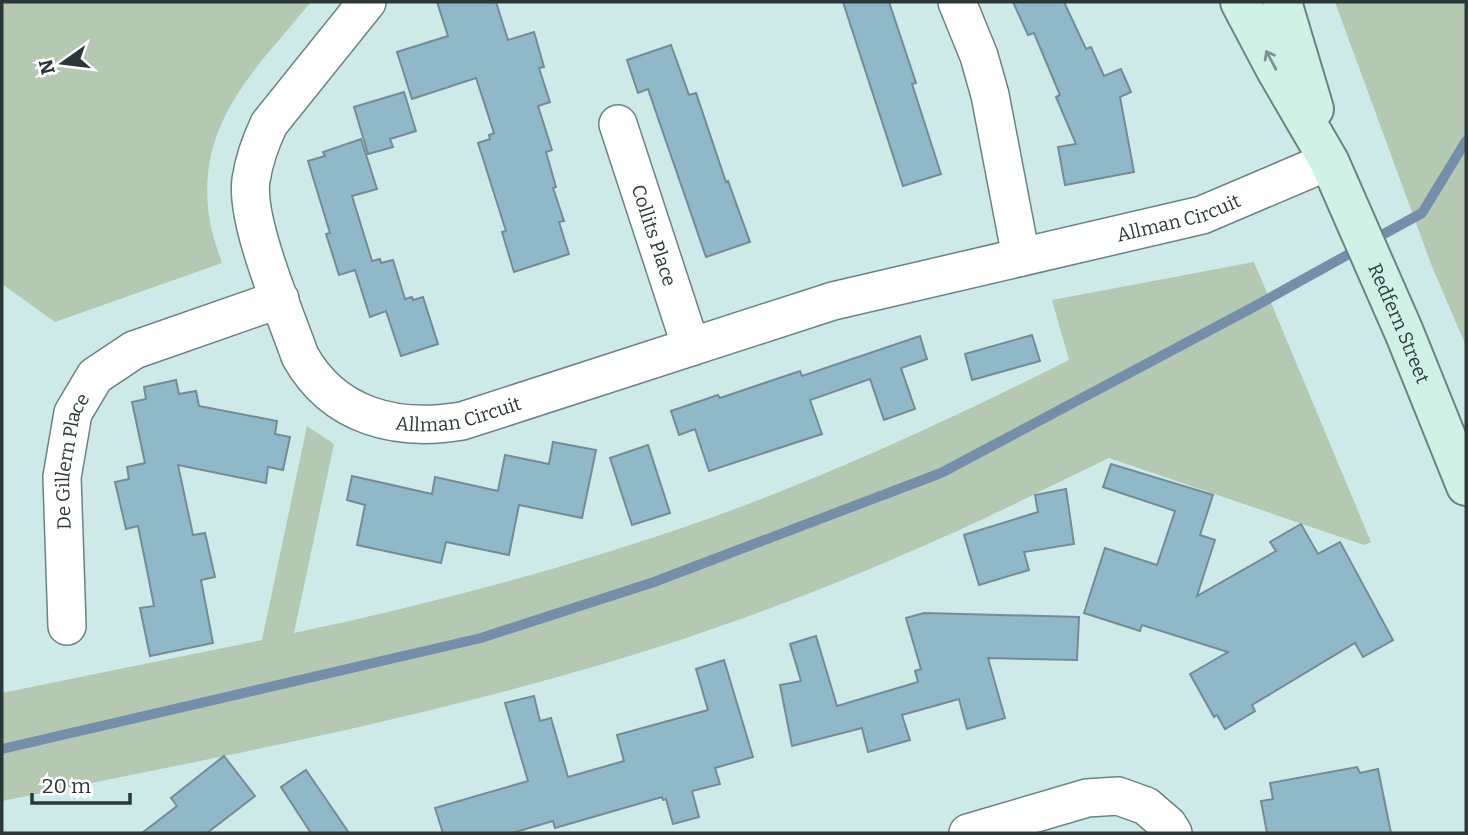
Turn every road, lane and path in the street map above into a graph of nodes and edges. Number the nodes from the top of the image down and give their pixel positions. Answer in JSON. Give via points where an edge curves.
{"nodes":[{"id":1,"x":367,"y":2,"type":"edge"},
{"id":2,"x":957,"y":2,"type":"edge"},
{"id":3,"x":1240,"y":2,"type":"edge"},
{"id":4,"x":1282,"y":2,"type":"edge"},
{"id":5,"x":618,"y":124,"type":"dead end"},
{"id":6,"x":1329,"y":161,"type":"junction"},
{"id":7,"x":1021,"y":257,"type":"junction"},
{"id":8,"x":280,"y":299,"type":"junction"},
{"id":9,"x":691,"y":347,"type":"junction"},
{"id":10,"x":1466,"y":486,"type":"edge"},
{"id":11,"x":67,"y":625,"type":"dead end"},
{"id":12,"x":968,"y":833,"type":"edge"},
{"id":13,"x":1172,"y":833,"type":"edge"}],
"edges":[{"from":1,"to":8,"type":"street","name":"Allman Circuit","via":[[260,142],[250,199]]},
{"from":2,"to":7,"type":"street","via":[[990,95]]},
{"from":6,"to":3,"type":"main road","name":"Redfern Street","one_way":true},
{"from":4,"to":6,"type":"main road","name":"Redfern Street"},
{"from":5,"to":9,"type":"street","name":"Collits Place"},
{"from":6,"to":7,"type":"street","name":"Allman Circuit","via":[[1202,215]]},
{"from":6,"to":10,"type":"main road","name":"Redfern Street"},
{"from":7,"to":9,"type":"street","name":"Allman Circuit","via":[[833,301]]},
{"from":8,"to":9,"type":"street","name":"Allman Circuit","via":[[309,372],[337,400],[395,423],[462,421]]},
{"from":8,"to":11,"type":"street","name":"De Gillern Place","via":[[134,350],[95,376],[73,413],[62,477]]},
{"from":12,"to":13,"type":"street","via":[[1087,798],[1118,796],[1146,806]]}]}
